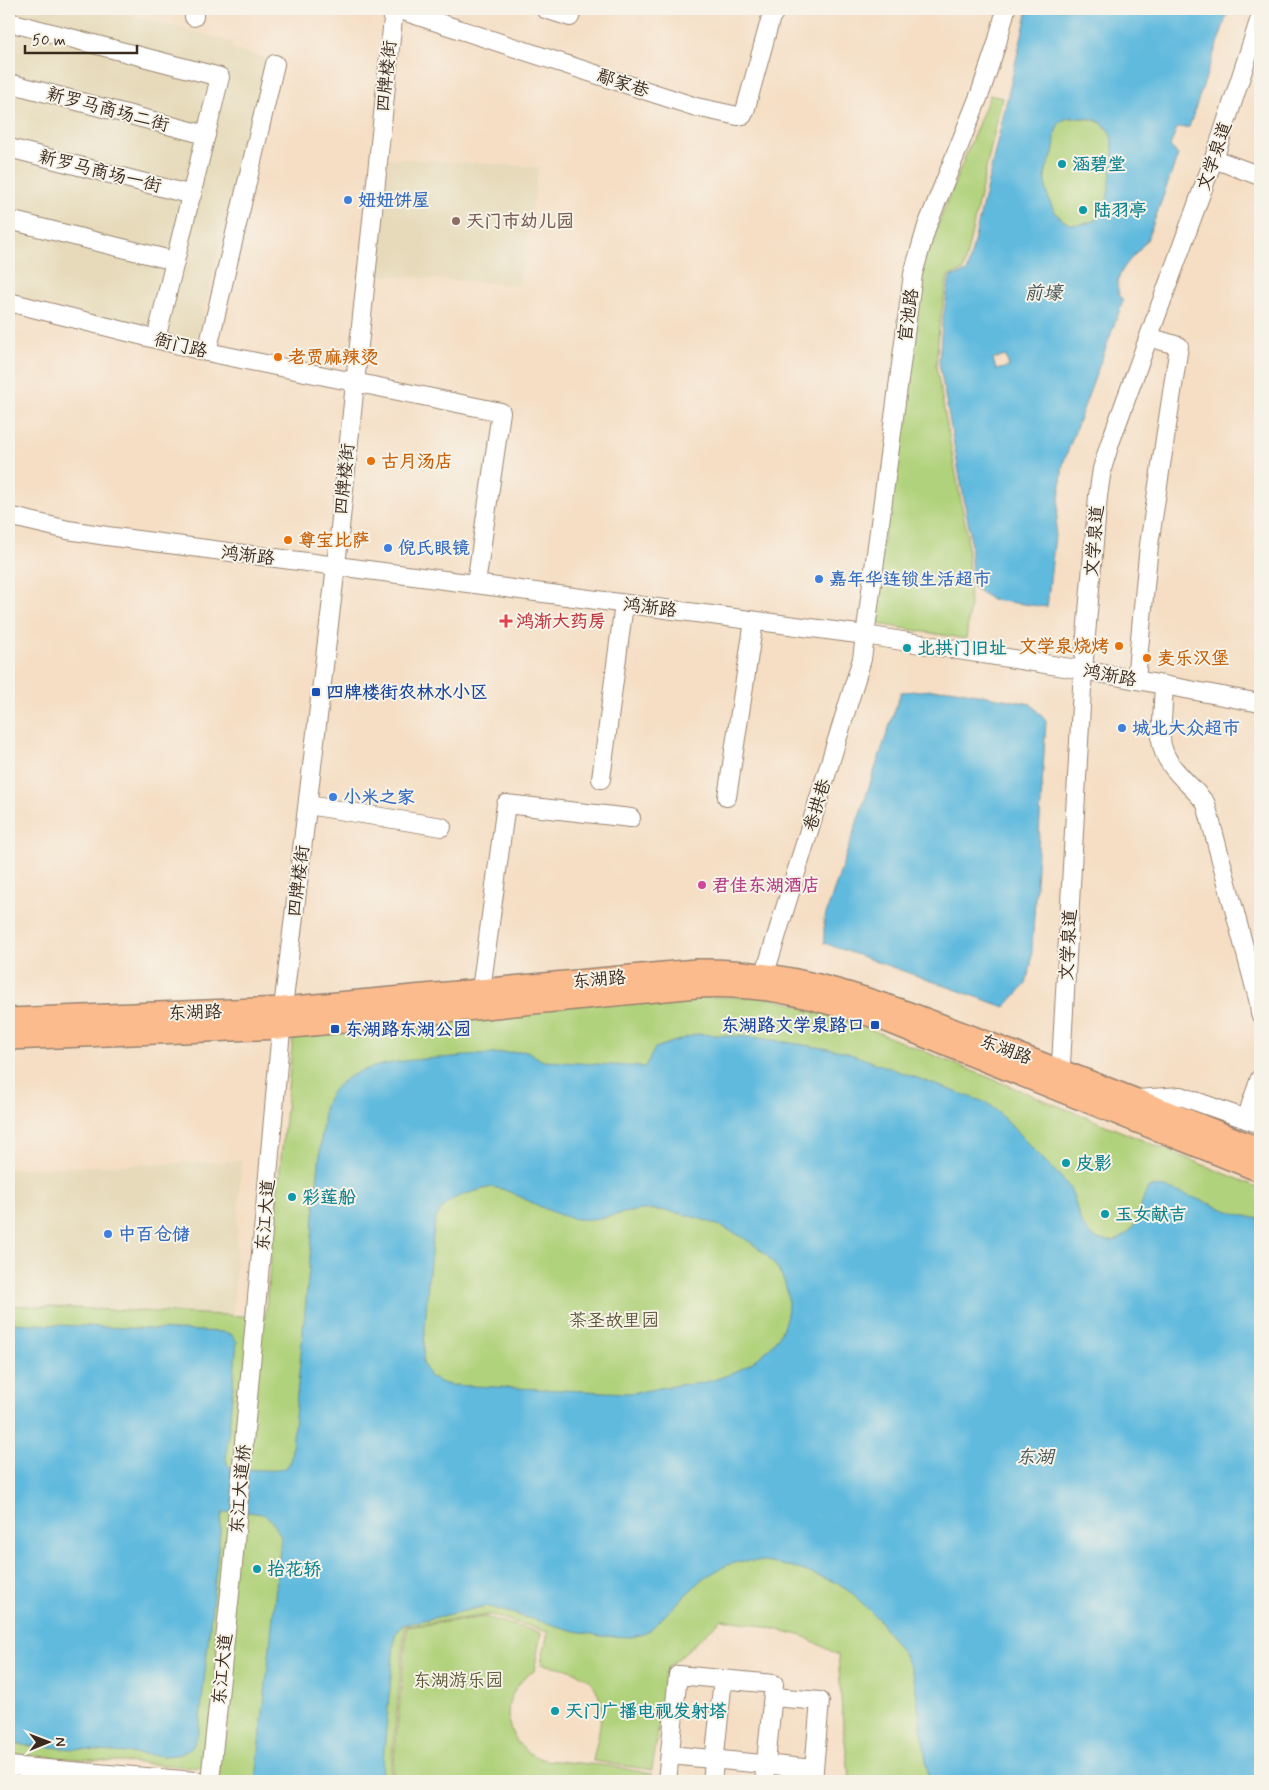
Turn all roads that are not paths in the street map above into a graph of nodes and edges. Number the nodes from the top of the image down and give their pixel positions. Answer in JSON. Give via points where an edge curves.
{"nodes":[{"id":1,"x":395,"y":9,"type":"edge"},
{"id":2,"x":545,"y":9,"type":"edge"},
{"id":3,"x":572,"y":9,"type":"edge"},
{"id":4,"x":777,"y":9,"type":"edge"},
{"id":5,"x":1006,"y":9,"type":"edge"},
{"id":6,"x":1260,"y":18,"type":"edge"},
{"id":7,"x":9,"y":22,"type":"edge"},
{"id":8,"x":275,"y":64,"type":"dead end"},
{"id":9,"x":9,"y":83,"type":"edge"},
{"id":10,"x":206,"y":135,"type":"junction"},
{"id":11,"x":9,"y":148,"type":"edge"},
{"id":12,"x":1214,"y":159,"type":"junction"},
{"id":13,"x":1260,"y":176,"type":"edge"},
{"id":14,"x":192,"y":195,"type":"junction"},
{"id":15,"x":9,"y":220,"type":"edge"},
{"id":16,"x":175,"y":261,"type":"junction"},
{"id":17,"x":9,"y":302,"type":"edge"},
{"id":18,"x":1149,"y":337,"type":"junction"},
{"id":19,"x":156,"y":339,"type":"junction"},
{"id":20,"x":207,"y":352,"type":"junction"},
{"id":21,"x":354,"y":383,"type":"junction"},
{"id":22,"x":9,"y":516,"type":"edge"},
{"id":23,"x":336,"y":566,"type":"junction"},
{"id":24,"x":476,"y":584,"type":"junction"},
{"id":25,"x":624,"y":604,"type":"junction"},
{"id":26,"x":754,"y":620,"type":"junction"},
{"id":27,"x":865,"y":635,"type":"junction"},
{"id":28,"x":1083,"y":670,"type":"junction"},
{"id":29,"x":1136,"y":680,"type":"junction"},
{"id":30,"x":1164,"y":685,"type":"junction"},
{"id":31,"x":1260,"y":704,"type":"edge"},
{"id":32,"x":601,"y":779,"type":"dead end"},
{"id":33,"x":727,"y":797,"type":"dead end"},
{"id":34,"x":308,"y":805,"type":"junction"},
{"id":35,"x":631,"y":818,"type":"dead end"},
{"id":36,"x":442,"y":827,"type":"dead end"},
{"id":37,"x":765,"y":974,"type":"junction"},
{"id":38,"x":481,"y":990,"type":"junction"},
{"id":39,"x":1260,"y":1014,"type":"edge"},
{"id":40,"x":282,"y":1018,"type":"junction"},
{"id":41,"x":9,"y":1019,"type":"edge"},
{"id":42,"x":9,"y":1039,"type":"edge"},
{"id":43,"x":1260,"y":1078,"type":"edge"},
{"id":44,"x":1060,"y":1080,"type":"junction"},
{"id":45,"x":1136,"y":1099,"type":"junction"},
{"id":46,"x":1162,"y":1120,"type":"junction"},
{"id":47,"x":1253,"y":1121,"type":"edge"},
{"id":48,"x":1260,"y":1150,"type":"edge"},
{"id":49,"x":1260,"y":1171,"type":"edge"},
{"id":50,"x":246,"y":1422,"type":"joint"},
{"id":51,"x":234,"y":1556,"type":"joint"},
{"id":52,"x":723,"y":1679,"type":"junction"},
{"id":53,"x":772,"y":1697,"type":"junction"},
{"id":54,"x":670,"y":1755,"type":"junction"},
{"id":55,"x":714,"y":1759,"type":"junction"},
{"id":56,"x":9,"y":1766,"type":"edge"},
{"id":57,"x":765,"y":1773,"type":"edge"},
{"id":58,"x":813,"y":1775,"type":"edge"},
{"id":59,"x":196,"y":1781,"type":"edge"},
{"id":60,"x":210,"y":1781,"type":"edge"},
{"id":61,"x":667,"y":1781,"type":"edge"},
{"id":62,"x":712,"y":1781,"type":"edge"}],
"edges":[{"from":1,"to":4,"type":"street","name":"鄢家巷","via":[[696,107],[738,116],[745,111],[771,17]]},
{"from":1,"to":21,"type":"street","name":"四牌楼街"},
{"from":2,"to":3,"type":"street","via":[[570,17]]},
{"from":5,"to":27,"type":"street","name":"官池路","via":[[981,91],[927,226],[913,274]]},
{"from":6,"to":12,"type":"street","name":"文学泉道"},
{"from":7,"to":10,"type":"street","via":[[220,77]]},
{"from":8,"to":20,"type":"street"},
{"from":9,"to":10,"type":"street","name":"新罗马商场二街"},
{"from":10,"to":14,"type":"street"},
{"from":11,"to":14,"type":"street","name":"新罗马商场一街"},
{"from":12,"to":13,"type":"street"},
{"from":12,"to":18,"type":"street","name":"文学泉道"},
{"from":14,"to":16,"type":"street"},
{"from":15,"to":16,"type":"street"},
{"from":16,"to":19,"type":"street"},
{"from":17,"to":19,"type":"street","name":"衙门路"},
{"from":18,"to":28,"type":"street","name":"文学泉道","via":[[1102,469]]},
{"from":18,"to":29,"type":"street","via":[[1179,346],[1149,545]]},
{"from":19,"to":20,"type":"street","name":"衙门路"},
{"from":20,"to":21,"type":"street","name":"衙门路"},
{"from":21,"to":23,"type":"street","name":"四牌楼街"},
{"from":21,"to":24,"type":"street","name":"衙门路","via":[[501,412]]},
{"from":22,"to":23,"type":"street","name":"鸿渐路","via":[[87,533]]},
{"from":23,"to":24,"type":"street","name":"鸿渐路"},
{"from":23,"to":34,"type":"street","name":"四牌楼街"},
{"from":24,"to":25,"type":"street","name":"鸿渐路"},
{"from":25,"to":26,"type":"street","name":"鸿渐路"},
{"from":25,"to":32,"type":"street"},
{"from":26,"to":27,"type":"street","name":"鸿渐路"},
{"from":26,"to":33,"type":"street"},
{"from":27,"to":28,"type":"street","name":"鸿渐路"},
{"from":27,"to":37,"type":"street","name":"卷拱巷","via":[[859,671]]},
{"from":28,"to":29,"type":"street","name":"鸿渐路"},
{"from":28,"to":44,"type":"street","name":"文学泉道"},
{"from":29,"to":30,"type":"street","name":"鸿渐路"},
{"from":30,"to":31,"type":"street","name":"鸿渐路"},
{"from":30,"to":39,"type":"street","via":[[1161,748],[1170,764],[1206,804]]},
{"from":34,"to":36,"type":"street"},
{"from":34,"to":40,"type":"street","name":"四牌楼街"},
{"from":35,"to":38,"type":"street","via":[[506,804]]},
{"from":37,"to":38,"type":"main road","name":"东湖路","via":[[696,970]]},
{"from":37,"to":44,"type":"main road","name":"东湖路","via":[[824,986],[881,1003]]},
{"from":38,"to":40,"type":"main road","name":"东湖路"},
{"from":40,"to":41,"type":"main road","name":"东湖路"},
{"from":40,"to":42,"type":"main road","name":"东湖路"},
{"from":40,"to":44,"type":"main road","name":"东湖路","via":[[746,986],[827,1002]]},
{"from":40,"to":50,"type":"street","name":"东江大道"},
{"from":43,"to":47,"type":"street"},
{"from":44,"to":45,"type":"main road","name":"东湖路"},
{"from":44,"to":46,"type":"main road","name":"东湖路"},
{"from":45,"to":46,"type":"main road","name":"东湖路"},
{"from":45,"to":47,"type":"street","via":[[1181,1096]]},
{"from":46,"to":48,"type":"main road"},
{"from":46,"to":49,"type":"main road"},
{"from":50,"to":51,"type":"street","name":"东江大道桥"},
{"from":51,"to":60,"type":"street","name":"东江大道"},
{"from":52,"to":53,"type":"street","via":[[774,1684]]},
{"from":52,"to":54,"type":"street","via":[[678,1675]]},
{"from":52,"to":55,"type":"street"},
{"from":53,"to":57,"type":"street"},
{"from":53,"to":58,"type":"street","via":[[820,1701]]},
{"from":54,"to":55,"type":"street"},
{"from":54,"to":61,"type":"street"},
{"from":55,"to":57,"type":"street"},
{"from":55,"to":62,"type":"street"},
{"from":56,"to":59,"type":"street"},
{"from":57,"to":58,"type":"street"}]}
